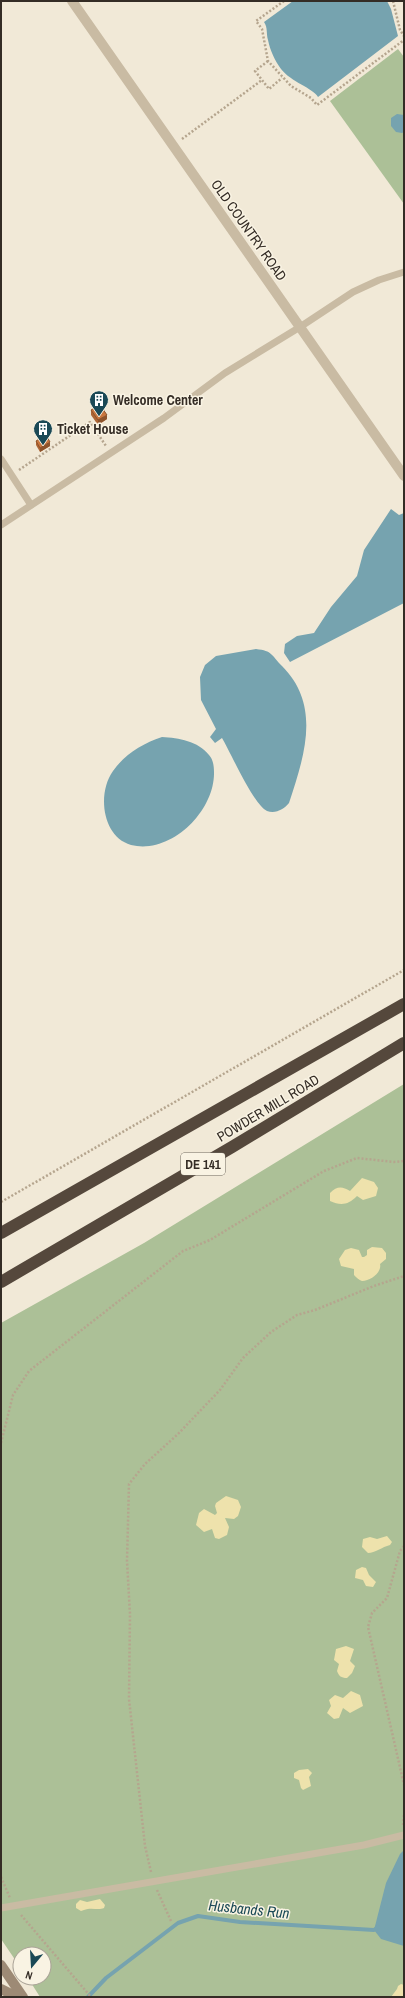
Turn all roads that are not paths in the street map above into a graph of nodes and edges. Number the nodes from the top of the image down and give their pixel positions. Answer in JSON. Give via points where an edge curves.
{"nodes":[{"id":1,"x":72,"y":1,"type":"edge"},
{"id":2,"x":404,"y":272,"type":"edge"},
{"id":3,"x":300,"y":327,"type":"junction"},
{"id":4,"x":1,"y":459,"type":"edge"},
{"id":5,"x":404,"y":476,"type":"edge"},
{"id":6,"x":31,"y":505,"type":"junction"},
{"id":7,"x":1,"y":525,"type":"edge"},
{"id":8,"x":404,"y":1004,"type":"edge"},
{"id":9,"x":404,"y":1043,"type":"edge"},
{"id":10,"x":1,"y":1233,"type":"edge"},
{"id":11,"x":1,"y":1282,"type":"edge"},
{"id":12,"x":404,"y":1835,"type":"edge"},
{"id":13,"x":1,"y":1908,"type":"edge"},
{"id":14,"x":1,"y":1965,"type":"edge"},
{"id":15,"x":1,"y":1989,"type":"edge"},
{"id":16,"x":17,"y":1997,"type":"edge"},
{"id":17,"x":23,"y":1997,"type":"edge"}],
"edges":[{"from":1,"to":3,"type":"street","name":"OLD COUNTRY ROAD"},
{"from":2,"to":3,"type":"lane","via":[[353,292]]},
{"from":3,"to":5,"type":"street","name":"OLD COUNTRY ROAD"},
{"from":3,"to":6,"type":"lane","via":[[225,373],[164,418]]},
{"from":4,"to":6,"type":"lane"},
{"from":6,"to":7,"type":"lane"},
{"from":8,"to":10,"type":"highway","name":"POWDER MILL ROAD","number":"DE 141"},
{"from":9,"to":11,"type":"highway","name":"POWDER MILL ROAD","number":"DE 141"},
{"from":12,"to":13,"type":"lane","via":[[364,1845]]},
{"from":14,"to":17,"type":"street"},
{"from":15,"to":16,"type":"street"}]}
